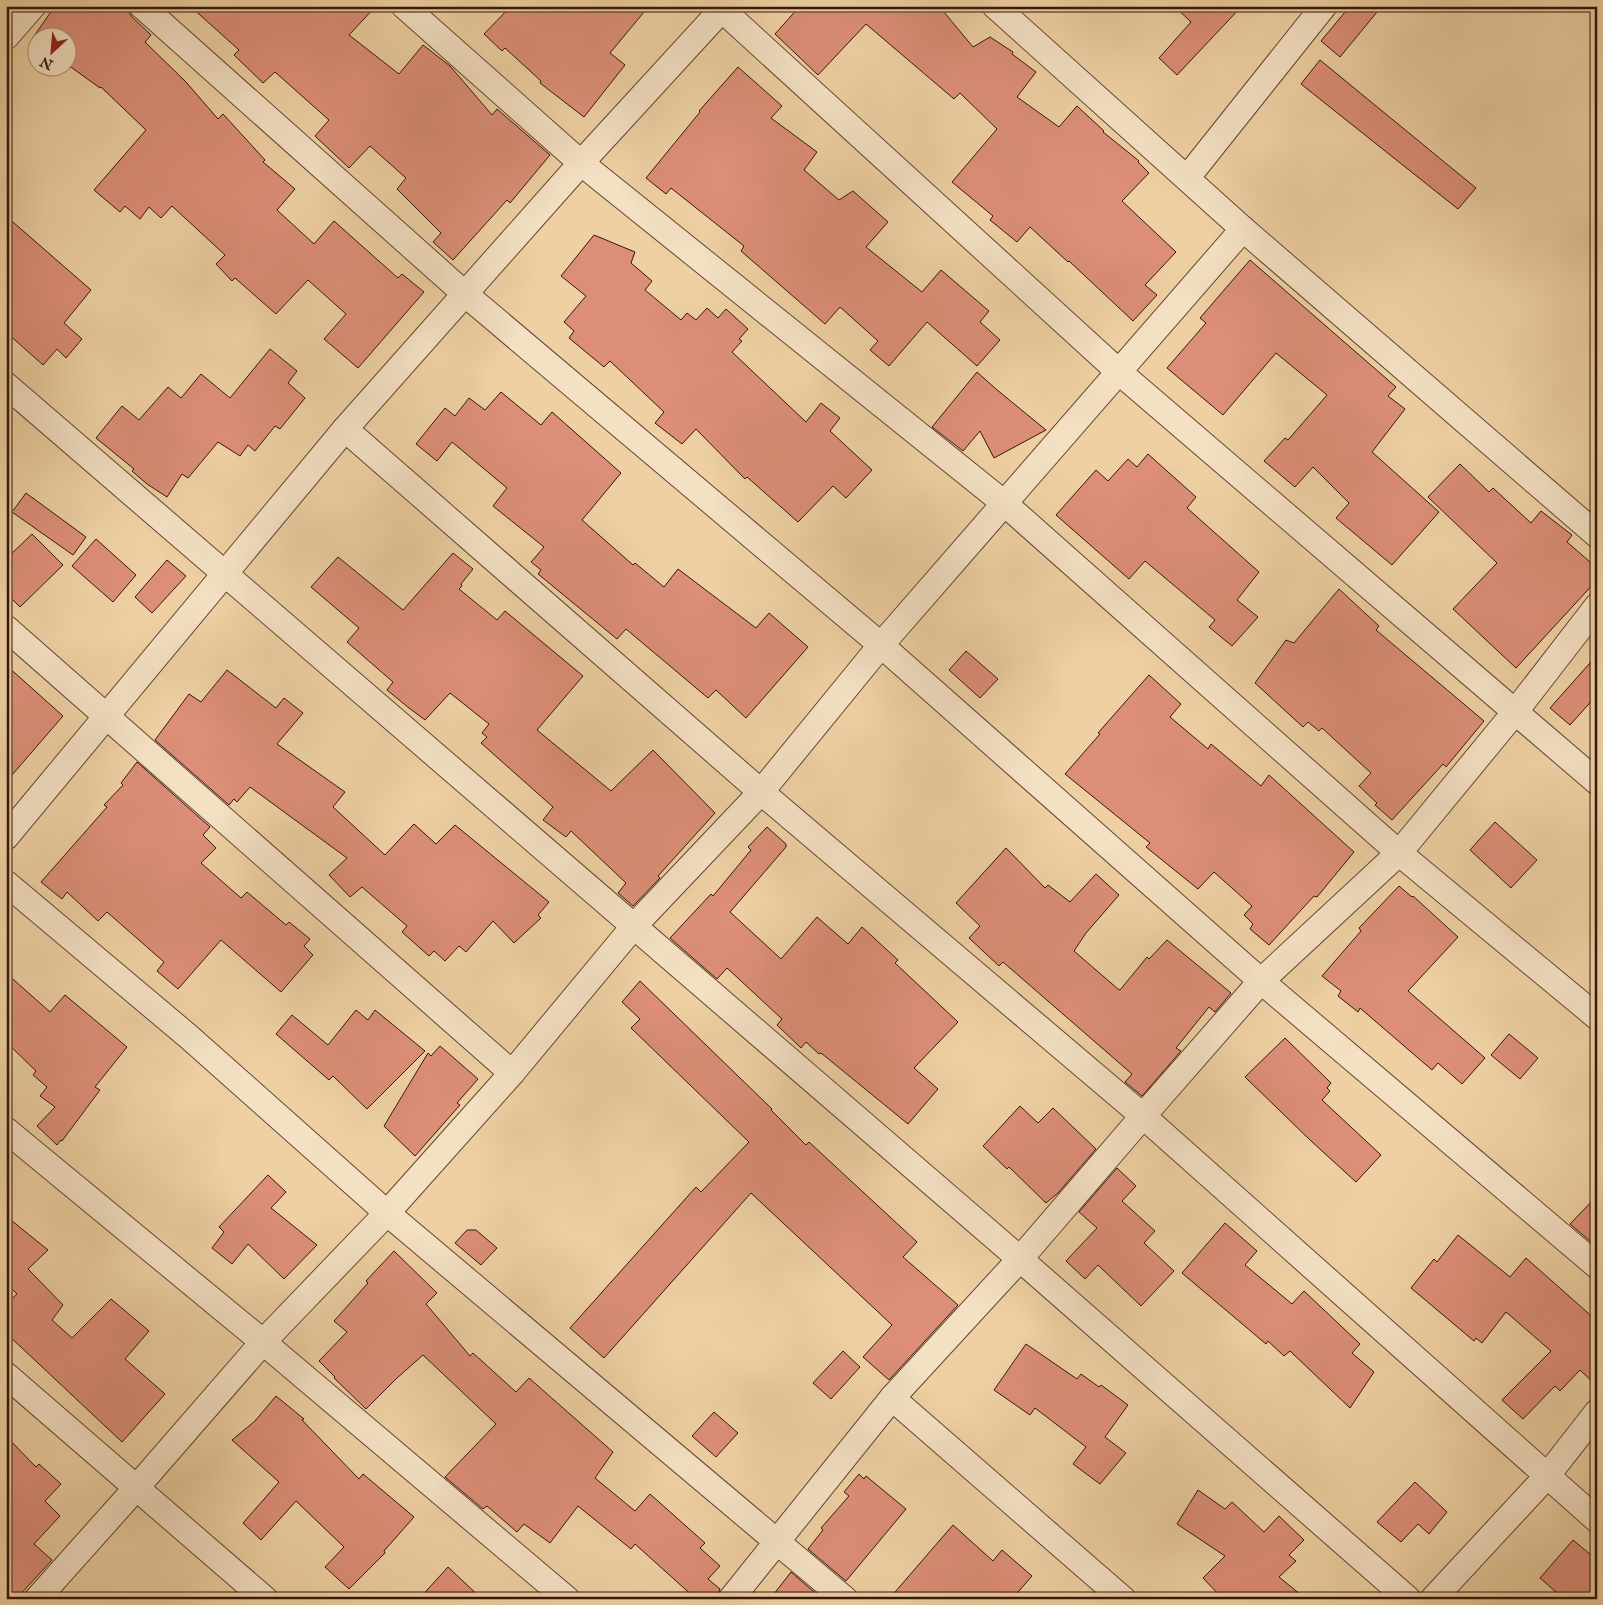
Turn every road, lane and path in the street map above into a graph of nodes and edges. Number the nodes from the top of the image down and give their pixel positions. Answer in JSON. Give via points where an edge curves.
{"nodes":[{"id":1,"x":33,"y":6,"type":"edge"},
{"id":2,"x":142,"y":6,"type":"edge"},
{"id":3,"x":404,"y":6,"type":"edge"},
{"id":4,"x":995,"y":6,"type":"edge"},
{"id":5,"x":721,"y":7,"type":"edge"},
{"id":6,"x":1315,"y":9,"type":"edge"},
{"id":7,"x":6,"y":37,"type":"edge"},
{"id":8,"x":581,"y":163,"type":"junction"},
{"id":9,"x":1187,"y":178,"type":"junction"},
{"id":10,"x":1243,"y":229,"type":"junction"},
{"id":11,"x":465,"y":294,"type":"junction"},
{"id":12,"x":1119,"y":372,"type":"junction"},
{"id":13,"x":6,"y":385,"type":"edge"},
{"id":14,"x":345,"y":429,"type":"junction"},
{"id":15,"x":1004,"y":503,"type":"junction"},
{"id":16,"x":1597,"y":535,"type":"edge"},
{"id":17,"x":226,"y":572,"type":"junction"},
{"id":18,"x":1597,"y":606,"type":"edge"},
{"id":19,"x":6,"y":628,"type":"edge"},
{"id":20,"x":881,"y":645,"type":"junction"},
{"id":21,"x":1515,"y":712,"type":"junction"},
{"id":22,"x":108,"y":716,"type":"junction"},
{"id":23,"x":1597,"y":782,"type":"edge"},
{"id":24,"x":761,"y":792,"type":"junction"},
{"id":25,"x":6,"y":837,"type":"edge"},
{"id":26,"x":1399,"y":854,"type":"junction"},
{"id":27,"x":6,"y":883,"type":"edge"},
{"id":28,"x":634,"y":926,"type":"junction"},
{"id":29,"x":1261,"y":982,"type":"junction"},
{"id":30,"x":1597,"y":1017,"type":"edge"},
{"id":31,"x":512,"y":1073,"type":"junction"},
{"id":32,"x":1143,"y":1116,"type":"junction"},
{"id":33,"x":6,"y":1130,"type":"edge"},
{"id":34,"x":387,"y":1212,"type":"junction"},
{"id":35,"x":1020,"y":1259,"type":"junction"},
{"id":36,"x":1597,"y":1266,"type":"edge"},
{"id":37,"x":263,"y":1342,"type":"junction"},
{"id":38,"x":6,"y":1375,"type":"edge"},
{"id":39,"x":892,"y":1398,"type":"junction"},
{"id":40,"x":1597,"y":1412,"type":"edge"},
{"id":41,"x":1547,"y":1476,"type":"junction"},
{"id":42,"x":137,"y":1487,"type":"junction"},
{"id":43,"x":1597,"y":1520,"type":"edge"},
{"id":44,"x":777,"y":1541,"type":"junction"},
{"id":45,"x":37,"y":1599,"type":"edge"},
{"id":46,"x":265,"y":1599,"type":"edge"},
{"id":47,"x":567,"y":1599,"type":"edge"},
{"id":48,"x":731,"y":1599,"type":"edge"},
{"id":49,"x":845,"y":1599,"type":"edge"},
{"id":50,"x":1123,"y":1599,"type":"edge"},
{"id":51,"x":1408,"y":1599,"type":"edge"},
{"id":52,"x":1433,"y":1599,"type":"edge"}],
"edges":[{"from":1,"to":7,"type":"street"},
{"from":2,"to":11,"type":"street"},
{"from":3,"to":8,"type":"street"},
{"from":4,"to":9,"type":"street"},
{"from":5,"to":8,"type":"street"},
{"from":5,"to":12,"type":"street"},
{"from":6,"to":9,"type":"street"},
{"from":8,"to":11,"type":"street"},
{"from":8,"to":15,"type":"street"},
{"from":9,"to":10,"type":"street"},
{"from":10,"to":12,"type":"street"},
{"from":10,"to":16,"type":"street"},
{"from":11,"to":14,"type":"street"},
{"from":11,"to":20,"type":"street"},
{"from":12,"to":15,"type":"street"},
{"from":12,"to":21,"type":"street"},
{"from":13,"to":17,"type":"street"},
{"from":14,"to":17,"type":"street"},
{"from":14,"to":24,"type":"street"},
{"from":15,"to":20,"type":"street"},
{"from":15,"to":26,"type":"street"},
{"from":17,"to":22,"type":"street"},
{"from":17,"to":28,"type":"street"},
{"from":18,"to":21,"type":"street"},
{"from":19,"to":22,"type":"street"},
{"from":20,"to":24,"type":"street"},
{"from":20,"to":29,"type":"street"},
{"from":21,"to":23,"type":"street"},
{"from":21,"to":26,"type":"street"},
{"from":22,"to":25,"type":"street"},
{"from":22,"to":31,"type":"street"},
{"from":24,"to":28,"type":"street"},
{"from":24,"to":32,"type":"street"},
{"from":26,"to":29,"type":"street"},
{"from":26,"to":30,"type":"street"},
{"from":27,"to":34,"type":"street","via":[[189,1037]]},
{"from":28,"to":31,"type":"street"},
{"from":28,"to":35,"type":"street"},
{"from":29,"to":32,"type":"street"},
{"from":29,"to":36,"type":"street"},
{"from":31,"to":34,"type":"street"},
{"from":32,"to":35,"type":"street"},
{"from":32,"to":41,"type":"street"},
{"from":33,"to":37,"type":"street"},
{"from":34,"to":37,"type":"street"},
{"from":34,"to":44,"type":"street"},
{"from":35,"to":39,"type":"street"},
{"from":35,"to":51,"type":"street"},
{"from":37,"to":42,"type":"street"},
{"from":37,"to":47,"type":"street"},
{"from":38,"to":42,"type":"street"},
{"from":39,"to":44,"type":"street"},
{"from":39,"to":50,"type":"street"},
{"from":40,"to":41,"type":"street"},
{"from":41,"to":43,"type":"street"},
{"from":41,"to":52,"type":"street"},
{"from":42,"to":45,"type":"street"},
{"from":42,"to":46,"type":"street"},
{"from":44,"to":48,"type":"street"},
{"from":44,"to":49,"type":"street"}]}
